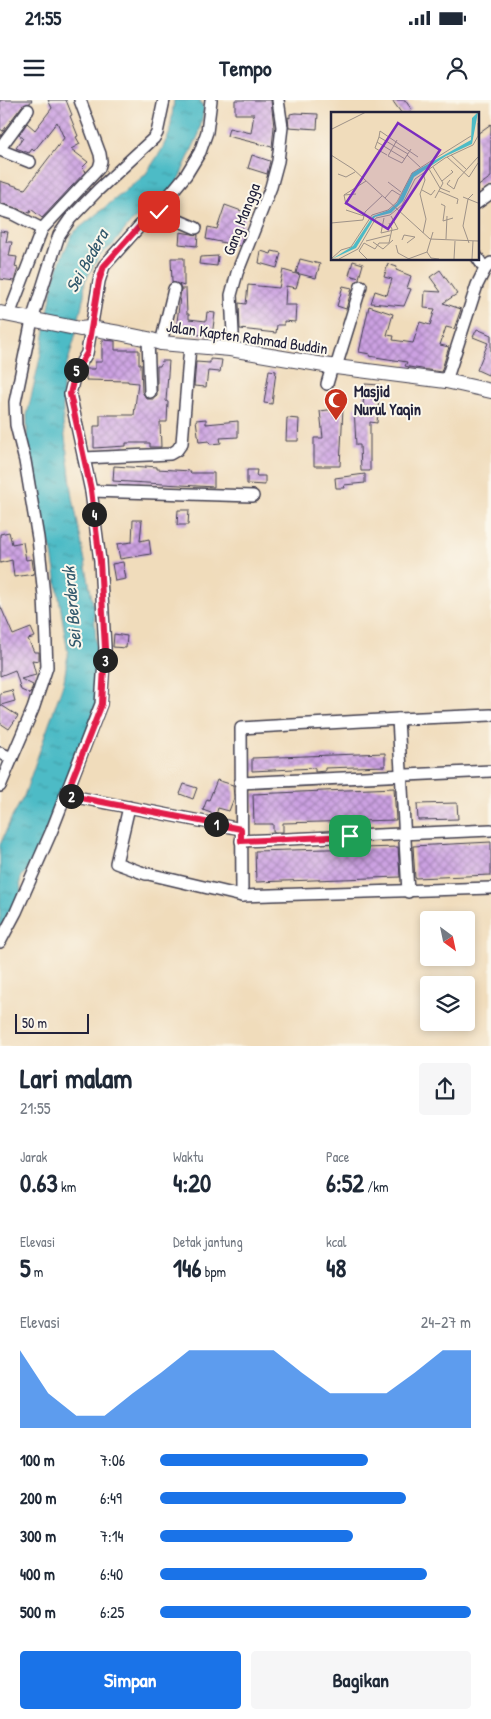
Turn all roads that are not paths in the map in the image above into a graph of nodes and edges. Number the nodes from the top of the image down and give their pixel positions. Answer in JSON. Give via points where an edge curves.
{"nodes":[{"id":1,"x":80,"y":100,"type":"edge"},
{"id":2,"x":164,"y":100,"type":"edge"},
{"id":3,"x":211,"y":100,"type":"edge"},
{"id":4,"x":278,"y":100,"type":"edge"},
{"id":5,"x":28,"y":110,"type":"dead end"},
{"id":6,"x":0,"y":149,"type":"edge"},
{"id":7,"x":30,"y":162,"type":"dead end"},
{"id":8,"x":491,"y":193,"type":"edge"},
{"id":9,"x":478,"y":202,"type":"edge"},
{"id":10,"x":0,"y":210,"type":"edge"},
{"id":11,"x":154,"y":210,"type":"junction"},
{"id":12,"x":196,"y":228,"type":"dead end"},
{"id":13,"x":42,"y":229,"type":"junction"},
{"id":14,"x":478,"y":258,"type":"edge"},
{"id":15,"x":488,"y":266,"type":"edge"},
{"id":16,"x":361,"y":286,"type":"dead end"},
{"id":17,"x":174,"y":289,"type":"dead end"},
{"id":18,"x":4,"y":314,"type":"edge"},
{"id":19,"x":32,"y":320,"type":"junction"},
{"id":20,"x":85,"y":328,"type":"junction"},
{"id":21,"x":155,"y":341,"type":"junction"},
{"id":22,"x":190,"y":346,"type":"junction"},
{"id":23,"x":230,"y":350,"type":"junction"},
{"id":24,"x":334,"y":367,"type":"junction"},
{"id":25,"x":446,"y":381,"type":"junction"},
{"id":26,"x":327,"y":384,"type":"dead end"},
{"id":27,"x":491,"y":390,"type":"edge"},
{"id":28,"x":150,"y":392,"type":"dead end"},
{"id":29,"x":84,"y":458,"type":"junction"},
{"id":30,"x":91,"y":490,"type":"junction"},
{"id":31,"x":253,"y":496,"type":"dead end"},
{"id":32,"x":491,"y":715,"type":"edge"},
{"id":33,"x":398,"y":719,"type":"junction"},
{"id":34,"x":0,"y":753,"type":"edge"},
{"id":35,"x":12,"y":758,"type":"junction"},
{"id":36,"x":491,"y":771,"type":"edge"},
{"id":37,"x":402,"y":774,"type":"junction"},
{"id":38,"x":240,"y":783,"type":"junction"},
{"id":39,"x":0,"y":786,"type":"edge"},
{"id":40,"x":66,"y":795,"type":"junction"},
{"id":41,"x":129,"y":807,"type":"junction"},
{"id":42,"x":241,"y":829,"type":"junction"},
{"id":43,"x":491,"y":830,"type":"edge"},
{"id":44,"x":404,"y":834,"type":"junction"},
{"id":45,"x":241,"y":841,"type":"junction"},
{"id":46,"x":491,"y":888,"type":"edge"},
{"id":47,"x":408,"y":892,"type":"junction"},
{"id":48,"x":242,"y":896,"type":"junction"},
{"id":49,"x":0,"y":942,"type":"edge"}],
"edges":[{"from":1,"to":13,"type":"street","via":[[100,154],[99,168]]},
{"from":2,"to":19,"type":"street","via":[[154,138],[83,204],[59,235]]},
{"from":3,"to":11,"type":"street","via":[[207,132],[200,152],[186,176]]},
{"from":4,"to":23,"type":"street","name":"Gang Mangga","via":[[282,127],[278,162],[231,295],[233,332]]},
{"from":5,"to":6,"type":"street"},
{"from":6,"to":7,"type":"street"},
{"from":8,"to":9,"type":"street"},
{"from":10,"to":13,"type":"street"},
{"from":11,"to":12,"type":"street"},
{"from":11,"to":20,"type":"street","via":[[104,266]]},
{"from":13,"to":18,"type":"street"},
{"from":14,"to":15,"type":"street"},
{"from":15,"to":25,"type":"street","via":[[477,285]]},
{"from":16,"to":24,"type":"street"},
{"from":17,"to":21,"type":"street"},
{"from":18,"to":19,"type":"main road","name":"Jalan Kapten Rahmad Buddin"},
{"from":19,"to":20,"type":"main road","name":"Jalan Kapten Rahmad Buddin"},
{"from":19,"to":35,"type":"street","via":[[15,402],[16,425],[38,538],[47,667]]},
{"from":20,"to":21,"type":"main road","name":"Jalan Kapten Rahmad Buddin"},
{"from":20,"to":29,"type":"street","via":[[87,353],[75,373],[70,394]]},
{"from":21,"to":22,"type":"main road","name":"Jalan Kapten Rahmad Buddin"},
{"from":21,"to":28,"type":"street"},
{"from":22,"to":23,"type":"main road","name":"Jalan Kapten Rahmad Buddin"},
{"from":22,"to":29,"type":"street","via":[[182,443],[177,450],[170,454]]},
{"from":23,"to":24,"type":"main road","name":"Jalan Kapten Rahmad Buddin"},
{"from":24,"to":25,"type":"main road","name":"Jalan Kapten Rahmad Buddin"},
{"from":24,"to":26,"type":"street"},
{"from":25,"to":27,"type":"main road","name":"Jalan Kapten Rahmad Buddin"},
{"from":29,"to":30,"type":"street"},
{"from":30,"to":31,"type":"street"},
{"from":30,"to":40,"type":"street","via":[[100,561],[105,668],[102,704]]},
{"from":32,"to":33,"type":"street"},
{"from":33,"to":37,"type":"street"},
{"from":33,"to":38,"type":"street","via":[[242,728]]},
{"from":34,"to":35,"type":"street"},
{"from":35,"to":39,"type":"street"},
{"from":36,"to":37,"type":"street"},
{"from":37,"to":38,"type":"street"},
{"from":37,"to":44,"type":"street"},
{"from":38,"to":42,"type":"street"},
{"from":40,"to":41,"type":"street"},
{"from":40,"to":49,"type":"street"},
{"from":41,"to":42,"type":"street"},
{"from":41,"to":48,"type":"street","via":[[116,864]]},
{"from":42,"to":45,"type":"street"},
{"from":43,"to":44,"type":"street"},
{"from":44,"to":45,"type":"street"},
{"from":44,"to":47,"type":"street"},
{"from":45,"to":48,"type":"street"},
{"from":46,"to":47,"type":"street"},
{"from":47,"to":48,"type":"street"}]}
